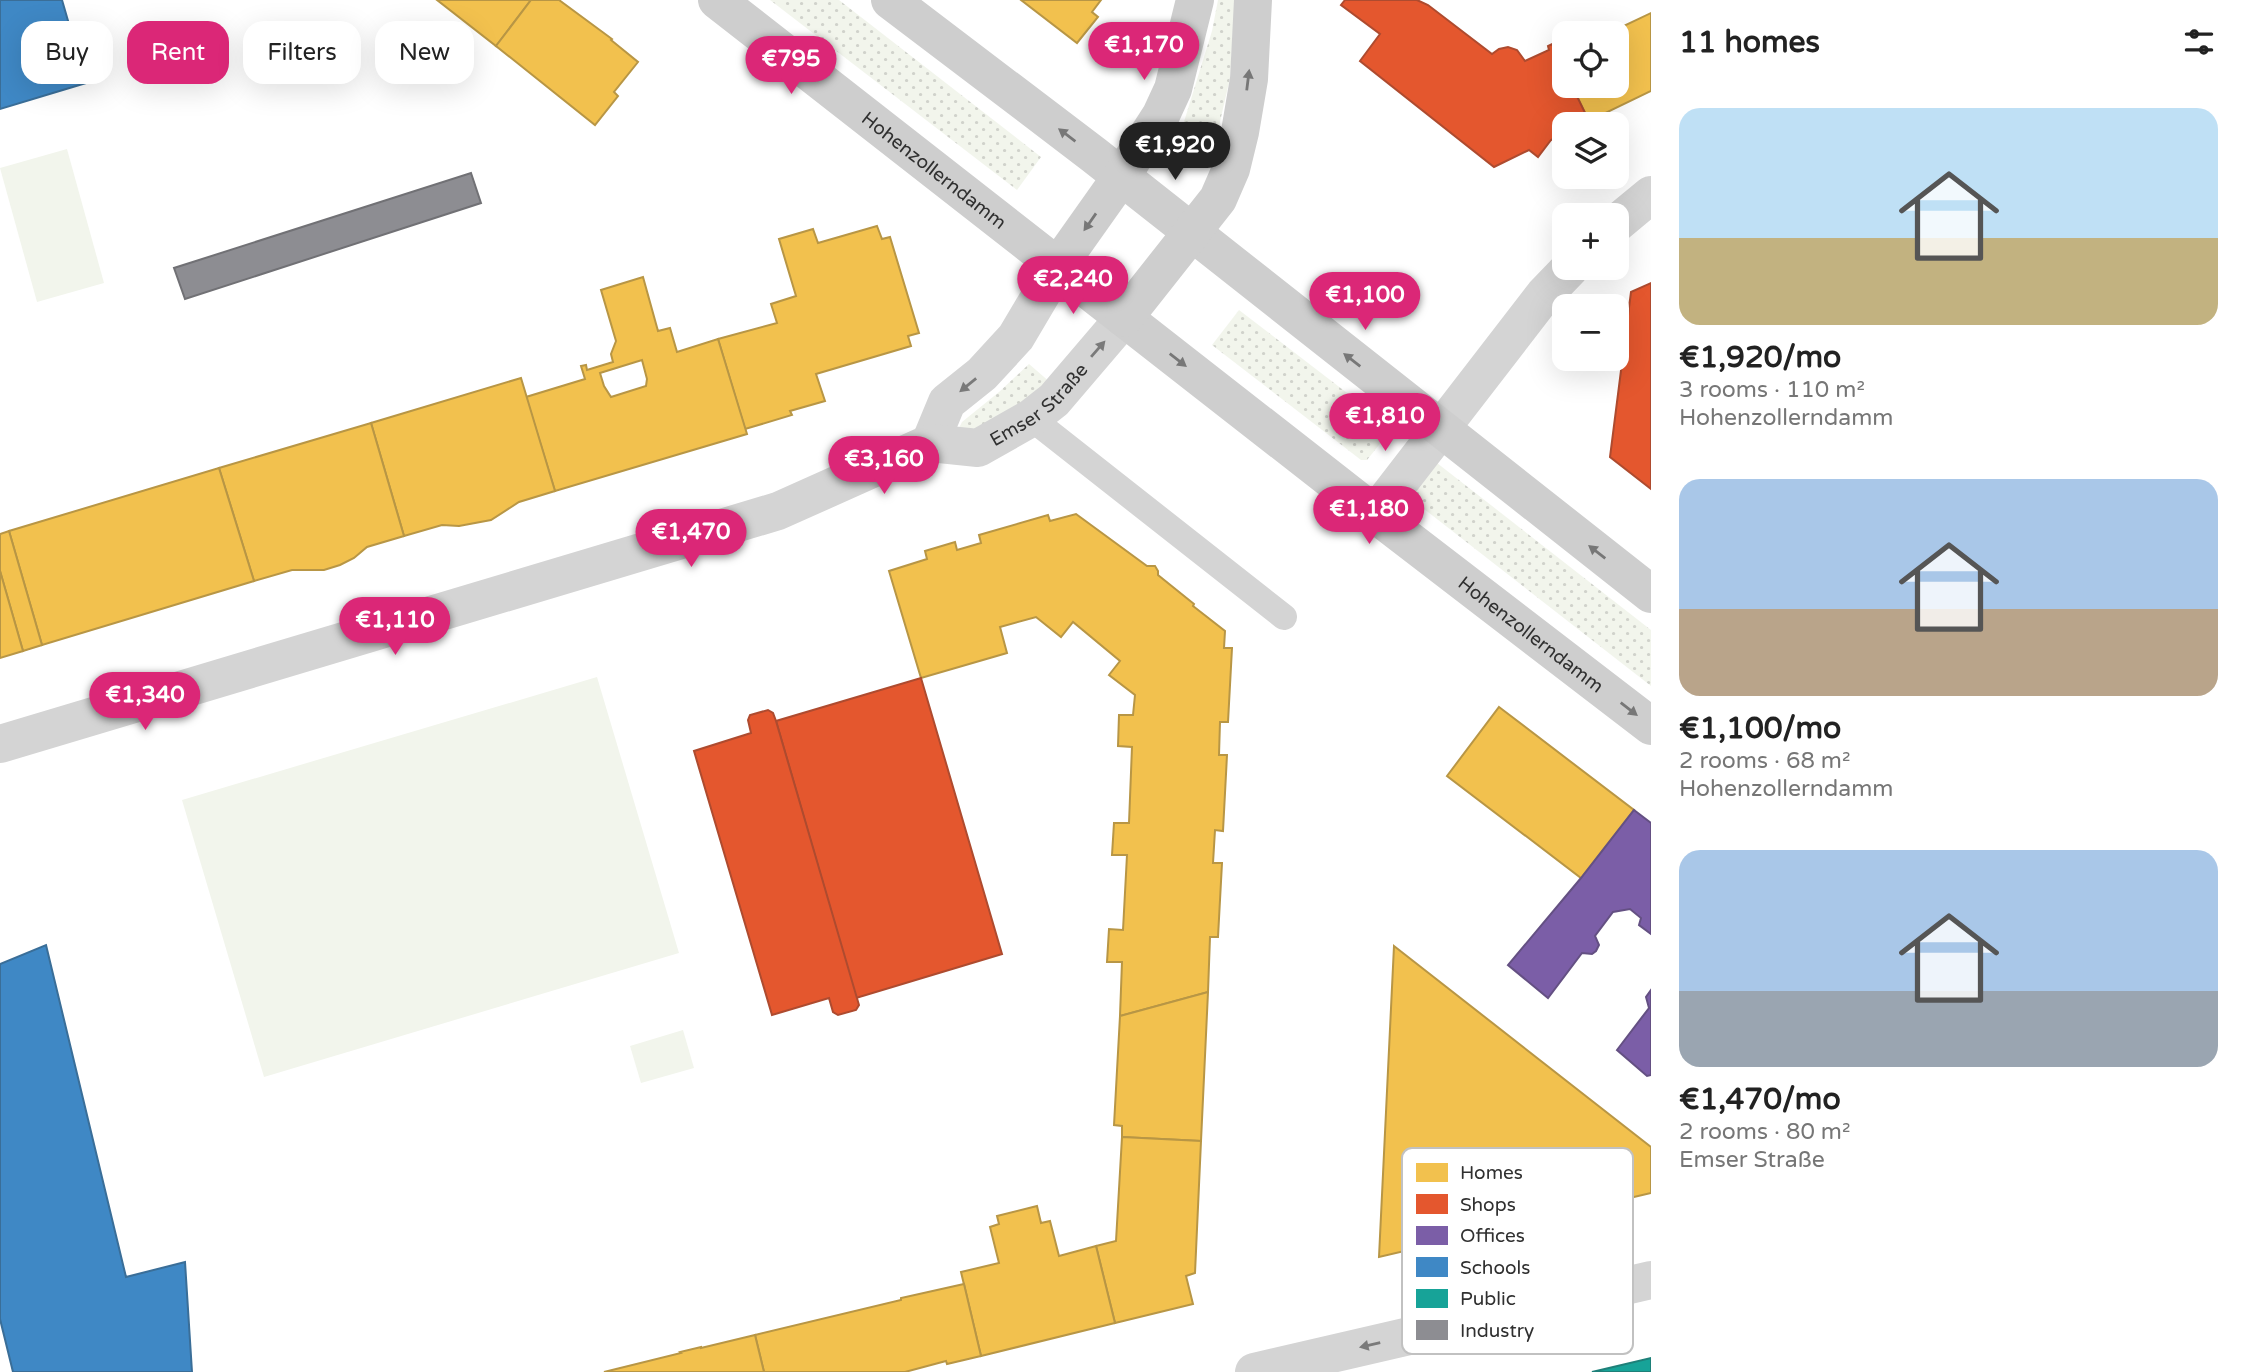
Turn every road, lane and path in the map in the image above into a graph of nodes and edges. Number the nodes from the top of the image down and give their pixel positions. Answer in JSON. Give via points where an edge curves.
{"nodes":[{"id":1,"x":717,"y":0,"type":"edge"},
{"id":2,"x":890,"y":0,"type":"edge"},
{"id":3,"x":1195,"y":0,"type":"edge"},
{"id":4,"x":1253,"y":0,"type":"edge"},
{"id":5,"x":1121,"y":177,"type":"junction"},
{"id":6,"x":1651,"y":195,"type":"edge"},
{"id":7,"x":1629,"y":213,"type":"edge"},
{"id":8,"x":1191,"y":233,"type":"junction"},
{"id":9,"x":1058,"y":266,"type":"junction"},
{"id":10,"x":1558,"y":280,"type":"edge"},
{"id":11,"x":1124,"y":318,"type":"junction"},
{"id":12,"x":1031,"y":418,"type":"junction"},
{"id":13,"x":1441,"y":429,"type":"junction"},
{"id":14,"x":930,"y":443,"type":"junction"},
{"id":15,"x":1375,"y":514,"type":"junction"},
{"id":16,"x":1651,"y":594,"type":"edge"},
{"id":17,"x":1284,"y":617,"type":"dead end"},
{"id":18,"x":1651,"y":726,"type":"edge"},
{"id":19,"x":0,"y":744,"type":"edge"},
{"id":20,"x":1651,"y":1280,"type":"edge"},
{"id":21,"x":1633,"y":1284,"type":"edge"},
{"id":22,"x":1402,"y":1339,"type":"edge"},
{"id":23,"x":1264,"y":1371,"type":"edge"}],
"edges":[{"from":1,"to":9,"type":"main road","name":"Hohenzollerndamm"},
{"from":5,"to":2,"type":"main road","one_way":true},
{"from":3,"to":5,"type":"main road","via":[[1173,89]]},
{"from":8,"to":4,"type":"main road","one_way":true,"via":[[1217,199],[1231,169],[1249,79]]},
{"from":5,"to":8,"type":"main road"},
{"from":5,"to":9,"type":"main road","one_way":true},
{"from":6,"to":7,"type":"street"},
{"from":8,"to":11,"type":"main road"},
{"from":13,"to":8,"type":"main road","one_way":true},
{"from":9,"to":11,"type":"main road","name":"Hohenzollerndamm"},
{"from":9,"to":14,"type":"street","one_way":true,"via":[[1016,337],[982,374],[947,402]]},
{"from":10,"to":13,"type":"street"},
{"from":12,"to":11,"type":"street","name":"Emser Straße","one_way":true,"via":[[1054,400]]},
{"from":11,"to":15,"type":"main road","name":"Hohenzollerndamm","one_way":true},
{"from":12,"to":14,"type":"street","name":"Emser Straße","via":[[978,447]]},
{"from":12,"to":17,"type":"lane"},
{"from":13,"to":15,"type":"street"},
{"from":16,"to":13,"type":"main road","one_way":true},
{"from":14,"to":19,"type":"street","name":"Emser Straße","via":[[778,511]]},
{"from":15,"to":18,"type":"main road","name":"Hohenzollerndamm","one_way":true},
{"from":20,"to":21,"type":"street","one_way":true},
{"from":22,"to":23,"type":"street","one_way":true}]}
